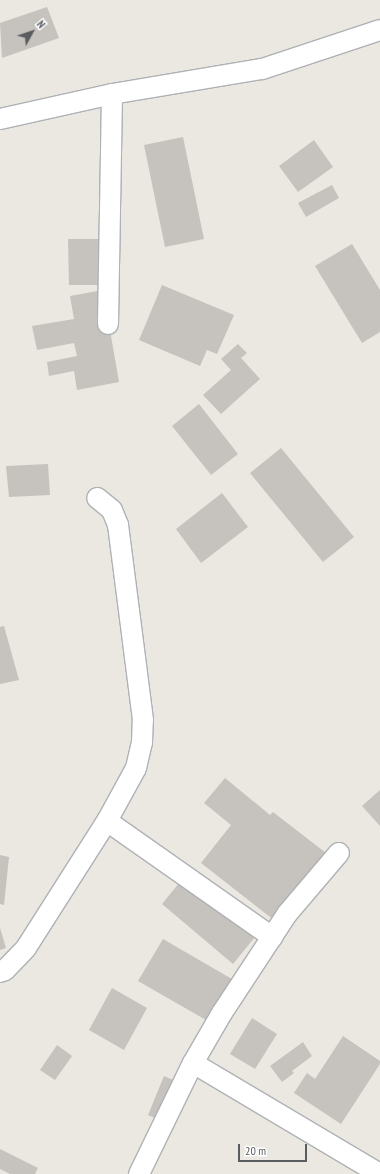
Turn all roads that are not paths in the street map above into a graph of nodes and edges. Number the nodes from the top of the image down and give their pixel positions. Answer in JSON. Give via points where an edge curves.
{"nodes":[{"id":1,"x":380,"y":30,"type":"edge"},
{"id":2,"x":112,"y":94,"type":"junction"},
{"id":3,"x":0,"y":119,"type":"edge"},
{"id":4,"x":108,"y":324,"type":"dead end"},
{"id":5,"x":97,"y":498,"type":"dead end"},
{"id":6,"x":107,"y":822,"type":"junction"},
{"id":7,"x":339,"y":853,"type":"dead end"},
{"id":8,"x":272,"y":937,"type":"junction"},
{"id":9,"x":0,"y":972,"type":"edge"},
{"id":10,"x":193,"y":1063,"type":"junction"},
{"id":11,"x":138,"y":1174,"type":"edge"},
{"id":12,"x":380,"y":1174,"type":"edge"}],
"edges":[{"from":1,"to":2,"type":"street","via":[[262,69]]},
{"from":2,"to":3,"type":"street"},
{"from":2,"to":4,"type":"street"},
{"from":5,"to":6,"type":"street","via":[[112,510],[118,525],[143,720],[142,744],[136,768]]},
{"from":6,"to":8,"type":"street"},
{"from":6,"to":9,"type":"street","via":[[26,948],[6,970]]},
{"from":7,"to":8,"type":"street","via":[[287,914]]},
{"from":8,"to":10,"type":"street"},
{"from":10,"to":11,"type":"street"},
{"from":10,"to":12,"type":"street"}]}
